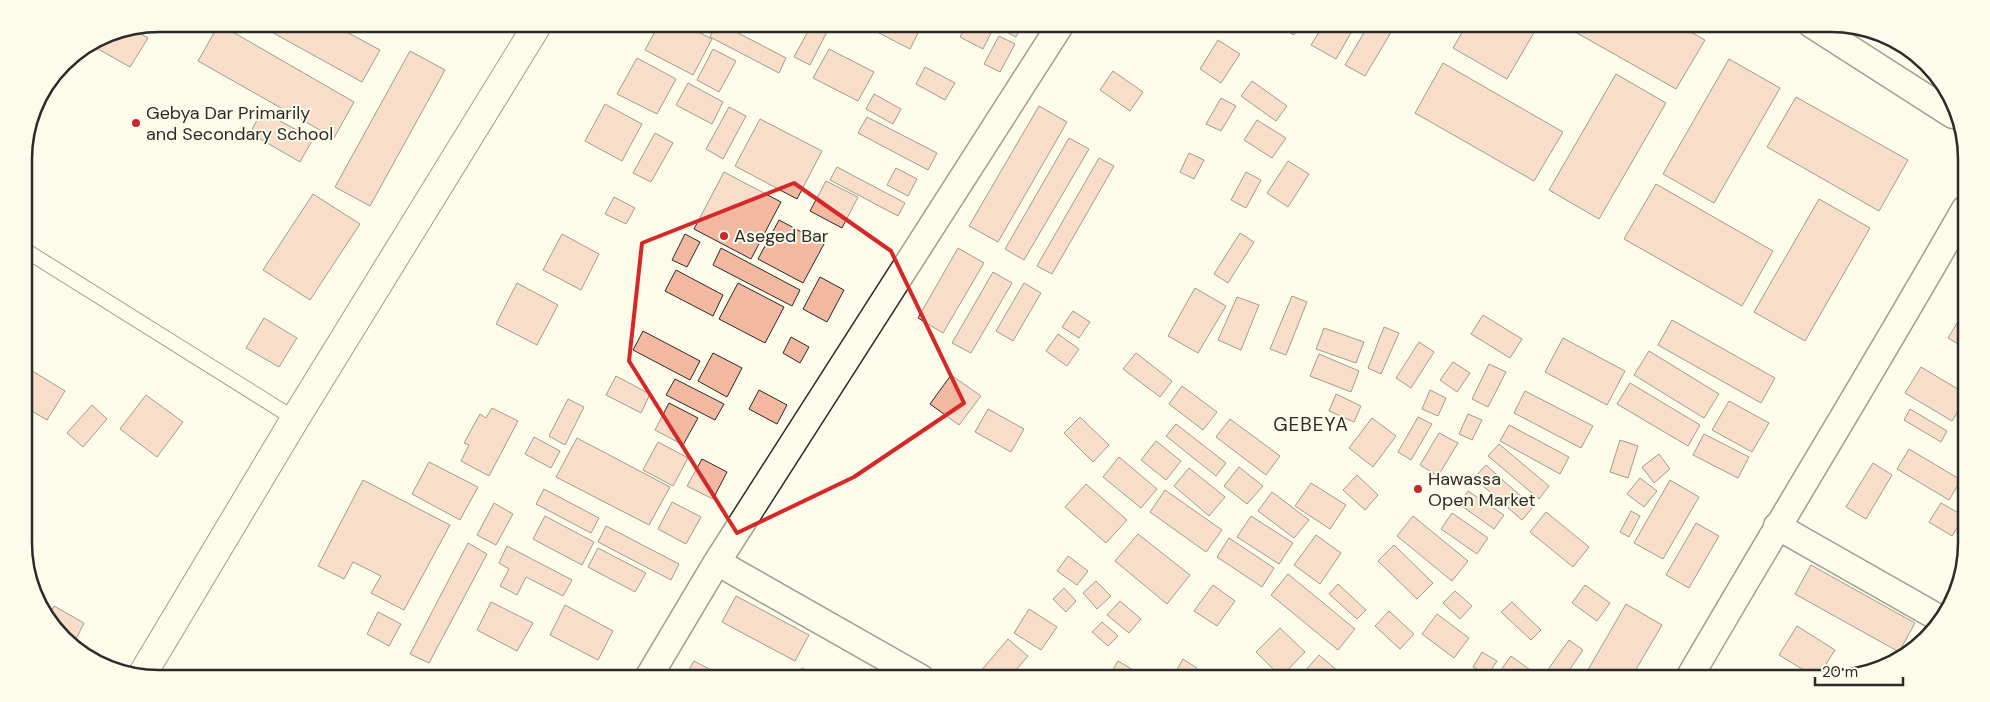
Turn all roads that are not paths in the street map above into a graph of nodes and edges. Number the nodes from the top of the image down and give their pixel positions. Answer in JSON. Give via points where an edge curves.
{"nodes":[{"id":1,"x":533,"y":32,"type":"edge"},
{"id":2,"x":1056,"y":32,"type":"edge"},
{"id":3,"x":1824,"y":32,"type":"edge"},
{"id":4,"x":1948,"y":111,"type":"edge"},
{"id":5,"x":1958,"y":221,"type":"edge"},
{"id":6,"x":33,"y":255,"type":"edge"},
{"id":7,"x":295,"y":420,"type":"junction"},
{"id":8,"x":1778,"y":526,"type":"junction"},
{"id":9,"x":717,"y":562,"type":"junction"},
{"id":10,"x":1934,"y":615,"type":"edge"},
{"id":11,"x":146,"y":668,"type":"edge"},
{"id":12,"x":1693,"y":669,"type":"edge"},
{"id":13,"x":653,"y":670,"type":"edge"},
{"id":14,"x":906,"y":670,"type":"edge"}],
"edges":[{"from":1,"to":7,"type":"main road"},
{"from":2,"to":9,"type":"street"},
{"from":3,"to":4,"type":"street"},
{"from":5,"to":8,"type":"street"},
{"from":6,"to":7,"type":"lane"},
{"from":7,"to":11,"type":"main road"},
{"from":8,"to":10,"type":"street"},
{"from":8,"to":12,"type":"street"},
{"from":9,"to":13,"type":"street"},
{"from":9,"to":14,"type":"street"}]}
